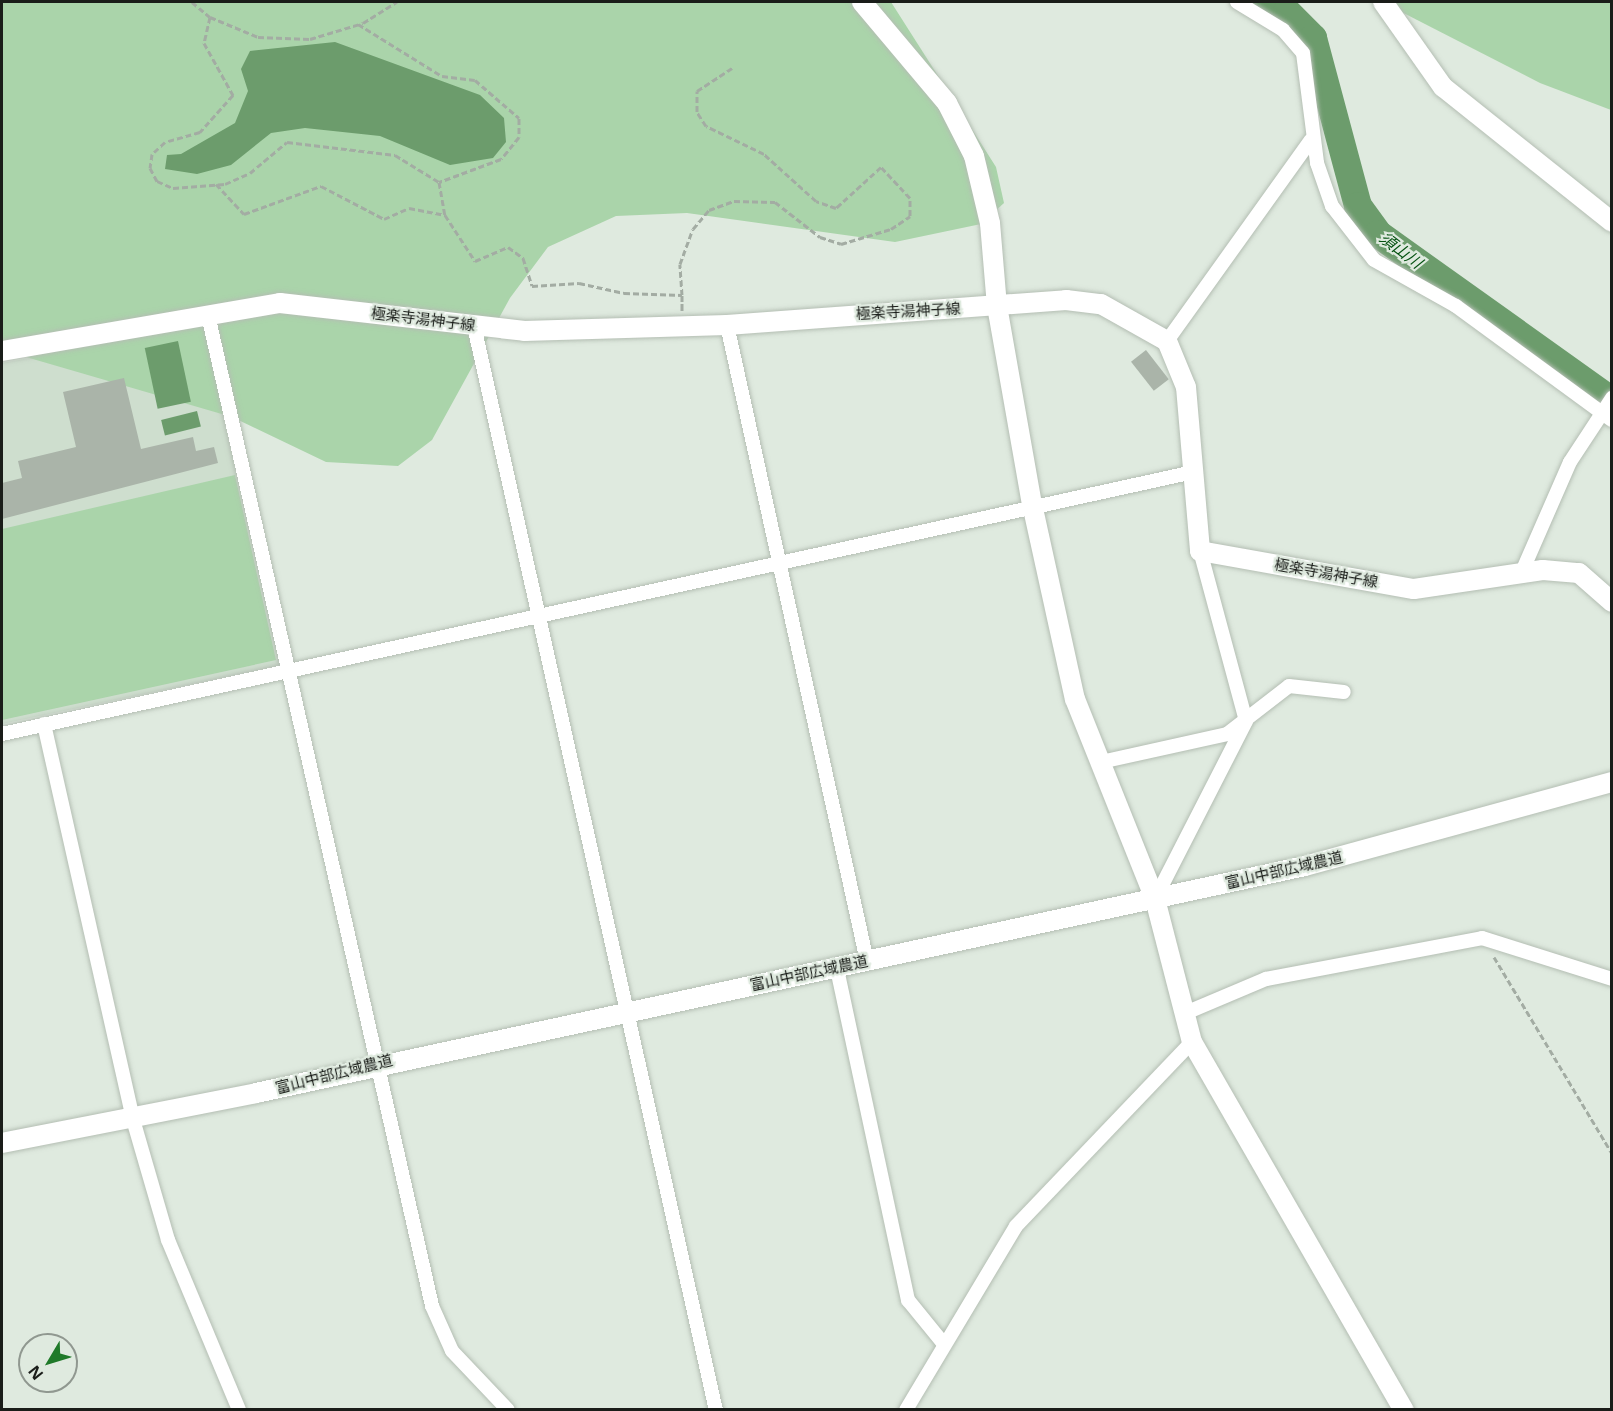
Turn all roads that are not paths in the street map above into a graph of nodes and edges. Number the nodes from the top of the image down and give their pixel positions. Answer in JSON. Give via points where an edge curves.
{"nodes":[{"id":1,"x":862,"y":2,"type":"edge"},
{"id":2,"x":1236,"y":2,"type":"edge"},
{"id":3,"x":1383,"y":2,"type":"edge"},
{"id":4,"x":1311,"y":140,"type":"junction"},
{"id":5,"x":1611,"y":222,"type":"edge"},
{"id":6,"x":997,"y":306,"type":"junction"},
{"id":7,"x":208,"y":315,"type":"junction"},
{"id":8,"x":727,"y":325,"type":"junction"},
{"id":9,"x":474,"y":326,"type":"junction"},
{"id":10,"x":1167,"y":341,"type":"junction"},
{"id":11,"x":2,"y":351,"type":"edge"},
{"id":12,"x":1611,"y":398,"type":"edge"},
{"id":13,"x":1606,"y":416,"type":"edge"},
{"id":14,"x":1189,"y":473,"type":"junction"},
{"id":15,"x":1032,"y":504,"type":"junction"},
{"id":16,"x":1200,"y":551,"type":"junction"},
{"id":17,"x":778,"y":561,"type":"junction"},
{"id":18,"x":1521,"y":574,"type":"junction"},
{"id":19,"x":1611,"y":602,"type":"edge"},
{"id":20,"x":538,"y":617,"type":"junction"},
{"id":21,"x":290,"y":671,"type":"junction"},
{"id":22,"x":1344,"y":692,"type":"dead end"},
{"id":23,"x":1246,"y":721,"type":"junction"},
{"id":24,"x":44,"y":724,"type":"junction"},
{"id":25,"x":2,"y":734,"type":"edge"},
{"id":26,"x":1101,"y":762,"type":"junction"},
{"id":27,"x":1611,"y":782,"type":"edge"},
{"id":28,"x":1155,"y":899,"type":"junction"},
{"id":29,"x":867,"y":961,"type":"junction"},
{"id":30,"x":837,"y":969,"type":"junction"},
{"id":31,"x":1611,"y":979,"type":"edge"},
{"id":32,"x":626,"y":1011,"type":"junction"},
{"id":33,"x":1183,"y":1014,"type":"junction"},
{"id":34,"x":1192,"y":1042,"type":"junction"},
{"id":35,"x":380,"y":1062,"type":"junction"},
{"id":36,"x":132,"y":1116,"type":"junction"},
{"id":37,"x":2,"y":1143,"type":"edge"},
{"id":38,"x":943,"y":1343,"type":"junction"},
{"id":39,"x":238,"y":1410,"type":"edge"},
{"id":40,"x":508,"y":1410,"type":"edge"},
{"id":41,"x":716,"y":1410,"type":"edge"},
{"id":42,"x":906,"y":1410,"type":"edge"},
{"id":43,"x":1404,"y":1410,"type":"edge"}],
"edges":[{"from":1,"to":6,"type":"street","via":[[947,103],[974,156],[990,223]]},
{"from":2,"to":4,"type":"street","via":[[1283,30],[1303,53]]},
{"from":3,"to":5,"type":"street","via":[[1443,87]]},
{"from":4,"to":10,"type":"street"},
{"from":4,"to":13,"type":"street","via":[[1332,206],[1374,260],[1456,306]]},
{"from":6,"to":8,"type":"street","name":"極楽寺湯神子線"},
{"from":6,"to":10,"type":"street","name":"極楽寺湯神子線","via":[[1066,300],[1101,304]]},
{"from":6,"to":15,"type":"street"},
{"from":7,"to":9,"type":"street","name":"極楽寺湯神子線","via":[[280,303]]},
{"from":7,"to":11,"type":"street","name":"極楽寺湯神子線"},
{"from":7,"to":21,"type":"street"},
{"from":8,"to":9,"type":"street","name":"極楽寺湯神子線","via":[[524,331]]},
{"from":8,"to":17,"type":"street"},
{"from":9,"to":20,"type":"street"},
{"from":10,"to":14,"type":"street","via":[[1186,387]]},
{"from":12,"to":13,"type":"street"},
{"from":13,"to":18,"type":"street","via":[[1570,462]]},
{"from":14,"to":15,"type":"street"},
{"from":14,"to":16,"type":"street"},
{"from":15,"to":17,"type":"street"},
{"from":15,"to":26,"type":"street","via":[[1075,699]]},
{"from":16,"to":18,"type":"street","name":"極楽寺湯神子線","via":[[1414,589]]},
{"from":16,"to":23,"type":"street"},
{"from":17,"to":20,"type":"street"},
{"from":17,"to":29,"type":"street"},
{"from":18,"to":19,"type":"street","name":"極楽寺湯神子線","via":[[1579,573]]},
{"from":20,"to":21,"type":"street"},
{"from":20,"to":32,"type":"street"},
{"from":21,"to":24,"type":"street"},
{"from":21,"to":35,"type":"street"},
{"from":22,"to":23,"type":"street","via":[[1289,686]]},
{"from":23,"to":26,"type":"street","via":[[1227,734]]},
{"from":23,"to":28,"type":"street"},
{"from":24,"to":25,"type":"street"},
{"from":24,"to":36,"type":"street"},
{"from":26,"to":28,"type":"street"},
{"from":27,"to":28,"type":"street","name":"富山中部広域農道","via":[[1305,866]]},
{"from":28,"to":29,"type":"street","name":"富山中部広域農道"},
{"from":28,"to":33,"type":"street"},
{"from":29,"to":30,"type":"street","name":"富山中部広域農道"},
{"from":30,"to":32,"type":"street","name":"富山中部広域農道"},
{"from":30,"to":38,"type":"street","via":[[908,1300]]},
{"from":31,"to":33,"type":"street","via":[[1482,938],[1266,979]]},
{"from":32,"to":35,"type":"street","name":"富山中部広域農道"},
{"from":32,"to":41,"type":"street"},
{"from":33,"to":34,"type":"street"},
{"from":34,"to":38,"type":"street","via":[[1016,1226]]},
{"from":34,"to":43,"type":"street"},
{"from":35,"to":36,"type":"street","name":"富山中部広域農道"},
{"from":35,"to":40,"type":"street","via":[[432,1305],[452,1351]]},
{"from":36,"to":37,"type":"street","name":"富山中部広域農道"},
{"from":36,"to":39,"type":"street","via":[[168,1240]]},
{"from":38,"to":42,"type":"street"}]}
